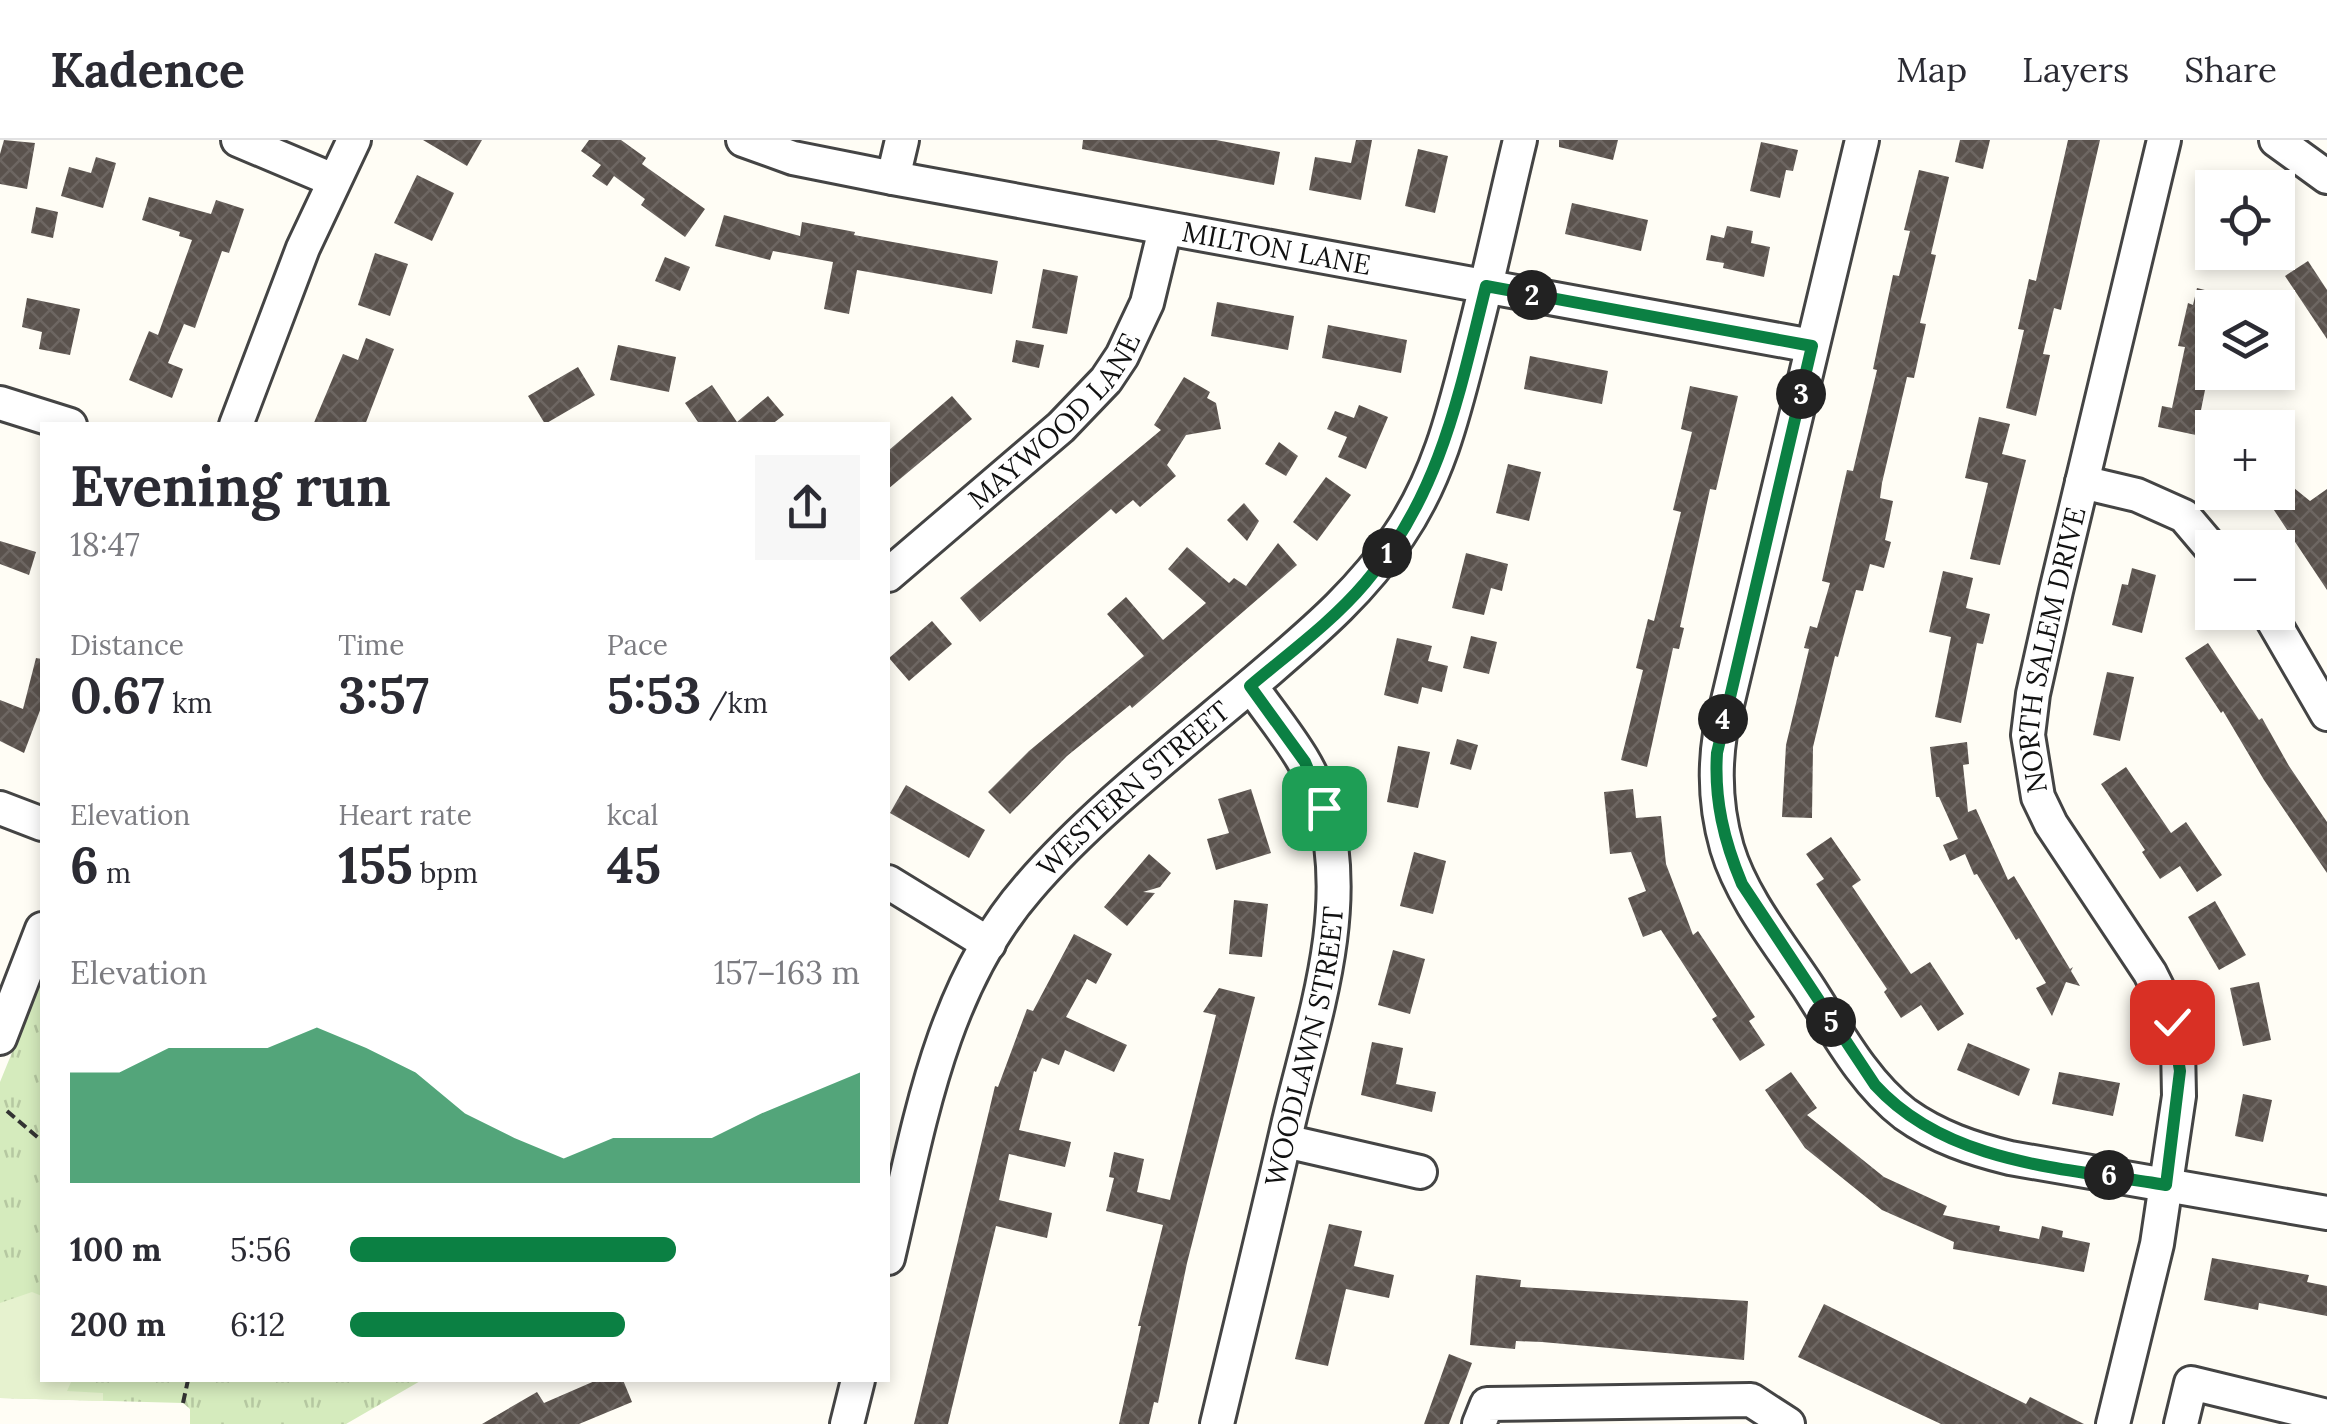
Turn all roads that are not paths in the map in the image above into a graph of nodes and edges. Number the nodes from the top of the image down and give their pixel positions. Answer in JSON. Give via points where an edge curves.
{"nodes":[{"id":1,"x":238,"y":140,"type":"edge"},
{"id":2,"x":354,"y":140,"type":"edge"},
{"id":3,"x":742,"y":140,"type":"edge"},
{"id":4,"x":902,"y":140,"type":"edge"},
{"id":5,"x":1520,"y":140,"type":"edge"},
{"id":6,"x":1862,"y":140,"type":"edge"},
{"id":7,"x":2164,"y":140,"type":"edge"},
{"id":8,"x":2276,"y":140,"type":"edge"},
{"id":9,"x":894,"y":178,"type":"junction"},
{"id":10,"x":2327,"y":178,"type":"edge"},
{"id":11,"x":333,"y":180,"type":"junction"},
{"id":12,"x":1165,"y":229,"type":"junction"},
{"id":13,"x":1486,"y":286,"type":"junction"},
{"id":14,"x":1812,"y":346,"type":"junction"},
{"id":15,"x":0,"y":403,"type":"edge"},
{"id":16,"x":60,"y":422,"type":"edge"},
{"id":17,"x":237,"y":422,"type":"edge"},
{"id":18,"x":2082,"y":482,"type":"junction"},
{"id":19,"x":2196,"y":530,"type":"edge"},
{"id":20,"x":890,"y":572,"type":"edge"},
{"id":21,"x":2278,"y":630,"type":"edge"},
{"id":22,"x":1250,"y":686,"type":"junction"},
{"id":23,"x":2327,"y":714,"type":"edge"},
{"id":24,"x":0,"y":808,"type":"edge"},
{"id":25,"x":40,"y":823,"type":"edge"},
{"id":26,"x":890,"y":883,"type":"edge"},
{"id":27,"x":40,"y":934,"type":"edge"},
{"id":28,"x":989,"y":944,"type":"junction"},
{"id":29,"x":0,"y":1038,"type":"edge"},
{"id":30,"x":1284,"y":1141,"type":"junction"},
{"id":31,"x":1420,"y":1172,"type":"dead end"},
{"id":32,"x":2166,"y":1185,"type":"junction"},
{"id":33,"x":2327,"y":1213,"type":"edge"},
{"id":34,"x":890,"y":1250,"type":"edge"},
{"id":35,"x":858,"y":1382,"type":"edge"},
{"id":36,"x":2327,"y":1416,"type":"edge"},
{"id":37,"x":847,"y":1424,"type":"edge"},
{"id":38,"x":1217,"y":1424,"type":"edge"},
{"id":39,"x":1479,"y":1424,"type":"edge"},
{"id":40,"x":1788,"y":1424,"type":"edge"},
{"id":41,"x":2112,"y":1424,"type":"edge"},
{"id":42,"x":2181,"y":1424,"type":"edge"}],
"edges":[{"from":1,"to":11,"type":"street"},
{"from":2,"to":11,"type":"street"},
{"from":3,"to":9,"type":"street","name":"MILTON LANE","via":[[793,158]]},
{"from":4,"to":9,"type":"street"},
{"from":5,"to":13,"type":"street","name":"WESTERN STREET"},
{"from":6,"to":14,"type":"street"},
{"from":7,"to":18,"type":"street","name":"NORTH SALEM DRIVE"},
{"from":8,"to":10,"type":"street"},
{"from":9,"to":12,"type":"street","name":"MILTON LANE"},
{"from":11,"to":17,"type":"street"},
{"from":12,"to":13,"type":"street","name":"MILTON LANE"},
{"from":12,"to":20,"type":"street","name":"MAYWOOD LANE","via":[[1147,303],[1106,380],[1061,427]]},
{"from":13,"to":14,"type":"street","name":"MILTON LANE"},
{"from":13,"to":22,"type":"street","name":"WESTERN STREET","via":[[1449,434],[1402,532],[1365,583]]},
{"from":14,"to":32,"type":"street","via":[[1720,734],[1716,794],[1742,884],[1861,1067],[1904,1113],[1978,1150]]},
{"from":15,"to":16,"type":"street"},
{"from":18,"to":19,"type":"street","via":[[2137,495],[2184,516]]},
{"from":18,"to":32,"type":"street","name":"NORTH SALEM DRIVE","via":[[2033,694],[2031,769],[2051,824],[2150,973],[2172,1022],[2180,1071]]},
{"from":21,"to":23,"type":"street"},
{"from":22,"to":28,"type":"street","name":"WESTERN STREET","via":[[1079,836],[1026,890]]},
{"from":22,"to":30,"type":"street","name":"WOODLAWN STREET","via":[[1315,783],[1336,889]]},
{"from":24,"to":25,"type":"street"},
{"from":26,"to":28,"type":"street"},
{"from":27,"to":29,"type":"street"},
{"from":28,"to":34,"type":"street","name":"WESTERN STREET","via":[[939,1052]]},
{"from":30,"to":31,"type":"street"},
{"from":30,"to":38,"type":"street","name":"WOODLAWN STREET"},
{"from":32,"to":33,"type":"street"},
{"from":32,"to":41,"type":"street","name":"NORTH SALEM DRIVE"},
{"from":35,"to":37,"type":"street"},
{"from":36,"to":42,"type":"street","via":[[2191,1383]]},
{"from":39,"to":40,"type":"street","via":[[1487,1404],[1752,1400]]}]}
